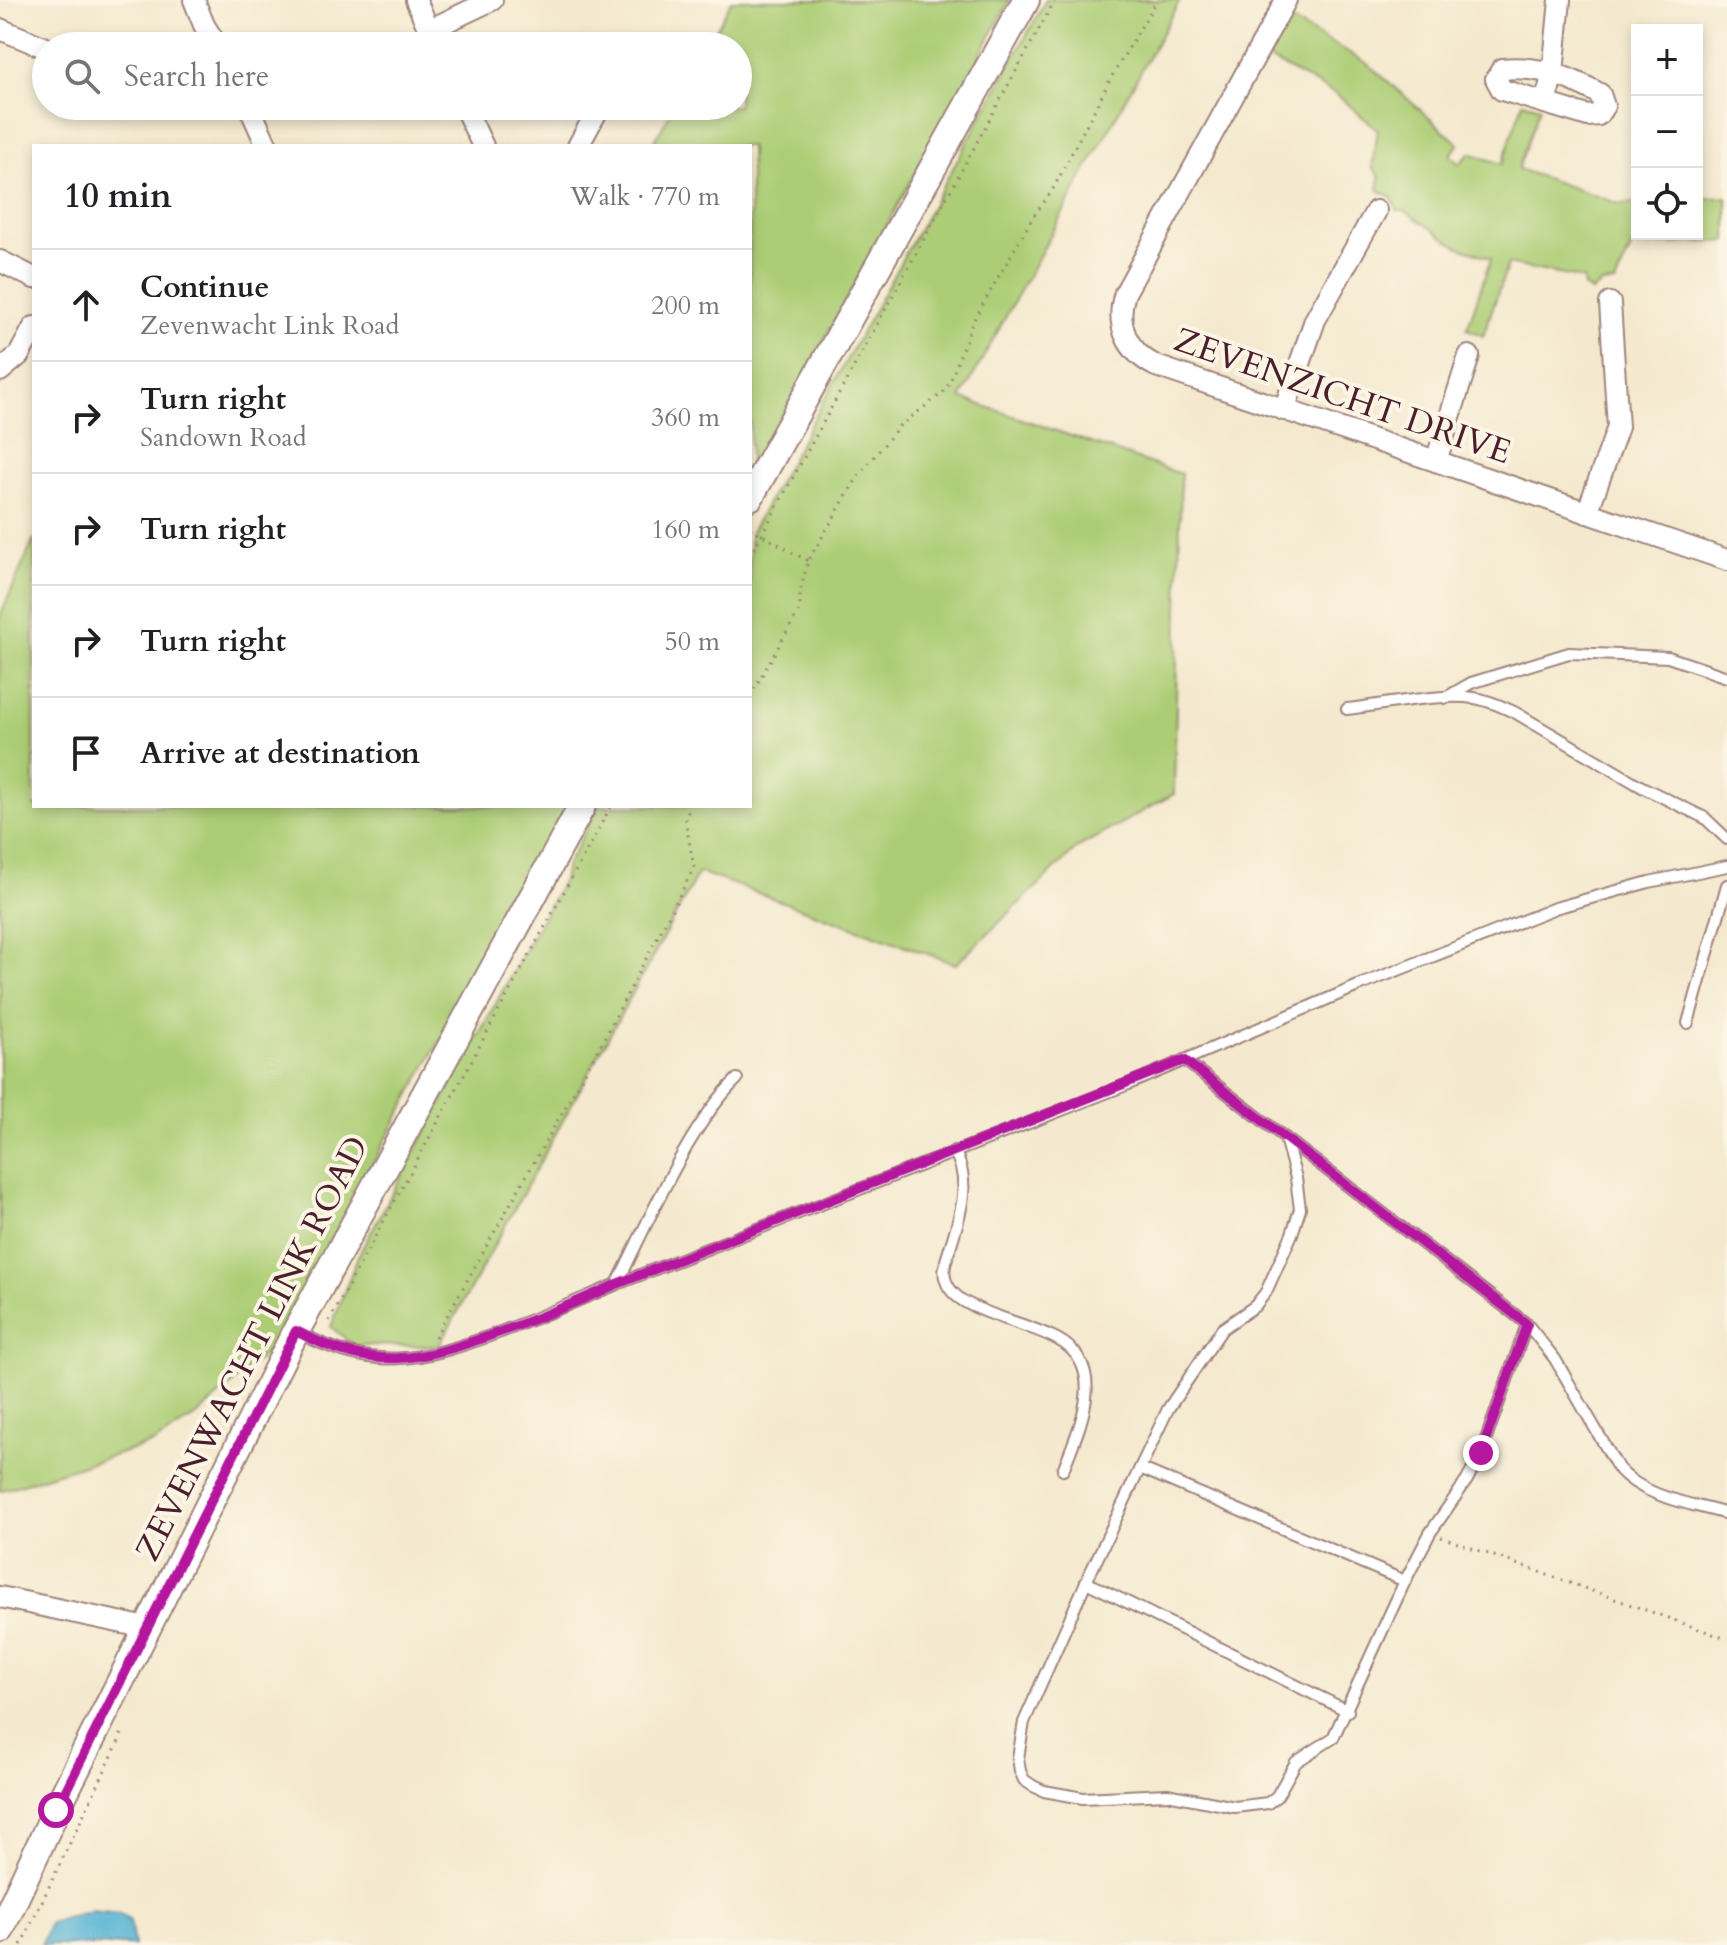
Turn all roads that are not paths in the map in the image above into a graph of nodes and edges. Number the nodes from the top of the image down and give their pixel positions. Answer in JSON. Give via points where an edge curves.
{"nodes":[{"id":1,"x":194,"y":0,"type":"edge"},
{"id":2,"x":416,"y":0,"type":"edge"},
{"id":3,"x":492,"y":0,"type":"edge"},
{"id":4,"x":1026,"y":0,"type":"edge"},
{"id":5,"x":1286,"y":0,"type":"edge"},
{"id":6,"x":1560,"y":0,"type":"edge"},
{"id":7,"x":0,"y":29,"type":"edge"},
{"id":8,"x":207,"y":32,"type":"edge"},
{"id":9,"x":430,"y":32,"type":"edge"},
{"id":10,"x":442,"y":32,"type":"edge"},
{"id":11,"x":32,"y":42,"type":"edge"},
{"id":12,"x":1553,"y":73,"type":"junction"},
{"id":13,"x":1545,"y":103,"type":"junction"},
{"id":14,"x":255,"y":120,"type":"edge"},
{"id":15,"x":471,"y":120,"type":"edge"},
{"id":16,"x":592,"y":120,"type":"edge"},
{"id":17,"x":266,"y":144,"type":"edge"},
{"id":18,"x":482,"y":144,"type":"edge"},
{"id":19,"x":579,"y":144,"type":"edge"},
{"id":20,"x":1376,"y":211,"type":"dead end"},
{"id":21,"x":0,"y":261,"type":"edge"},
{"id":22,"x":32,"y":277,"type":"edge"},
{"id":23,"x":1610,"y":303,"type":"dead end"},
{"id":24,"x":32,"y":331,"type":"edge"},
{"id":25,"x":1469,"y":356,"type":"dead end"},
{"id":26,"x":0,"y":371,"type":"edge"},
{"id":27,"x":1284,"y":410,"type":"junction"},
{"id":28,"x":1436,"y":461,"type":"junction"},
{"id":29,"x":752,"y":493,"type":"edge"},
{"id":30,"x":1587,"y":513,"type":"junction"},
{"id":31,"x":1727,"y":560,"type":"edge"},
{"id":32,"x":1727,"y":677,"type":"edge"},
{"id":33,"x":1444,"y":698,"type":"junction"},
{"id":34,"x":1347,"y":709,"type":"dead end"},
{"id":35,"x":581,"y":808,"type":"edge"},
{"id":36,"x":1727,"y":839,"type":"edge"},
{"id":37,"x":1727,"y":866,"type":"edge"},
{"id":38,"x":1727,"y":885,"type":"edge"},
{"id":39,"x":1688,"y":1023,"type":"dead end"},
{"id":40,"x":1184,"y":1060,"type":"junction"},
{"id":41,"x":737,"y":1079,"type":"dead end"},
{"id":42,"x":1285,"y":1138,"type":"junction"},
{"id":43,"x":954,"y":1151,"type":"junction"},
{"id":44,"x":617,"y":1284,"type":"junction"},
{"id":45,"x":1527,"y":1324,"type":"junction"},
{"id":46,"x":296,"y":1331,"type":"junction"},
{"id":47,"x":1140,"y":1468,"type":"junction"},
{"id":48,"x":1063,"y":1470,"type":"dead end"},
{"id":49,"x":1727,"y":1514,"type":"edge"},
{"id":50,"x":1405,"y":1581,"type":"junction"},
{"id":51,"x":1086,"y":1582,"type":"junction"},
{"id":52,"x":0,"y":1597,"type":"edge"},
{"id":53,"x":147,"y":1628,"type":"junction"},
{"id":54,"x":1348,"y":1711,"type":"junction"},
{"id":55,"x":0,"y":1931,"type":"edge"}],
"edges":[{"from":1,"to":8,"type":"street"},
{"from":2,"to":9,"type":"street"},
{"from":3,"to":10,"type":"street"},
{"from":4,"to":29,"type":"street"},
{"from":5,"to":27,"type":"street","name":"ZEVENZICHT DRIVE","via":[[1125,293],[1120,314],[1129,345],[1145,361]]},
{"from":6,"to":12,"type":"street"},
{"from":7,"to":11,"type":"street"},
{"from":12,"to":13,"type":"street"},
{"from":12,"to":13,"type":"street","via":[[1506,68],[1497,75],[1502,90]]},
{"from":12,"to":13,"type":"street","via":[[1600,94],[1604,106],[1593,117]]},
{"from":14,"to":17,"type":"street"},
{"from":15,"to":18,"type":"street"},
{"from":16,"to":19,"type":"street"},
{"from":20,"to":27,"type":"street","via":[[1315,320]]},
{"from":21,"to":22,"type":"street"},
{"from":23,"to":30,"type":"street","via":[[1618,427]]},
{"from":24,"to":26,"type":"street","via":[[19,355]]},
{"from":25,"to":28,"type":"street"},
{"from":27,"to":28,"type":"street","name":"ZEVENZICHT DRIVE"},
{"from":28,"to":30,"type":"street","name":"ZEVENZICHT DRIVE"},
{"from":30,"to":31,"type":"street","name":"ZEVENZICHT DRIVE"},
{"from":32,"to":33,"type":"lane","via":[[1668,657],[1569,653],[1471,683]]},
{"from":33,"to":34,"type":"lane"},
{"from":33,"to":36,"type":"lane","via":[[1473,698],[1516,713],[1705,818]]},
{"from":35,"to":46,"type":"street","name":"ZEVENWACHT LINK ROAD"},
{"from":37,"to":40,"type":"lane","via":[[1555,908]]},
{"from":38,"to":39,"type":"lane"},
{"from":40,"to":42,"type":"lane"},
{"from":40,"to":43,"type":"lane"},
{"from":41,"to":44,"type":"lane","via":[[688,1145]]},
{"from":42,"to":45,"type":"lane"},
{"from":42,"to":47,"type":"lane","via":[[1300,1209],[1292,1234],[1266,1292],[1207,1349],[1168,1409]]},
{"from":43,"to":44,"type":"lane"},
{"from":43,"to":48,"type":"lane","via":[[964,1191],[944,1267],[946,1282],[970,1305],[1057,1339],[1082,1360],[1087,1398]]},
{"from":44,"to":46,"type":"lane","via":[[443,1353],[383,1359],[323,1346]]},
{"from":45,"to":49,"type":"lane","via":[[1555,1359],[1629,1480],[1660,1495]]},
{"from":45,"to":50,"type":"lane","via":[[1481,1453]]},
{"from":46,"to":53,"type":"street","name":"ZEVENWACHT LINK ROAD"},
{"from":47,"to":50,"type":"lane"},
{"from":47,"to":51,"type":"lane"},
{"from":50,"to":54,"type":"lane"},
{"from":51,"to":54,"type":"lane"},
{"from":51,"to":54,"type":"lane","via":[[1024,1722],[1018,1758],[1024,1780],[1033,1786],[1083,1798],[1167,1794],[1235,1807],[1268,1803],[1296,1762],[1333,1738]]},
{"from":52,"to":53,"type":"street"},
{"from":53,"to":55,"type":"street","name":"ZEVENWACHT LINK ROAD"}]}
